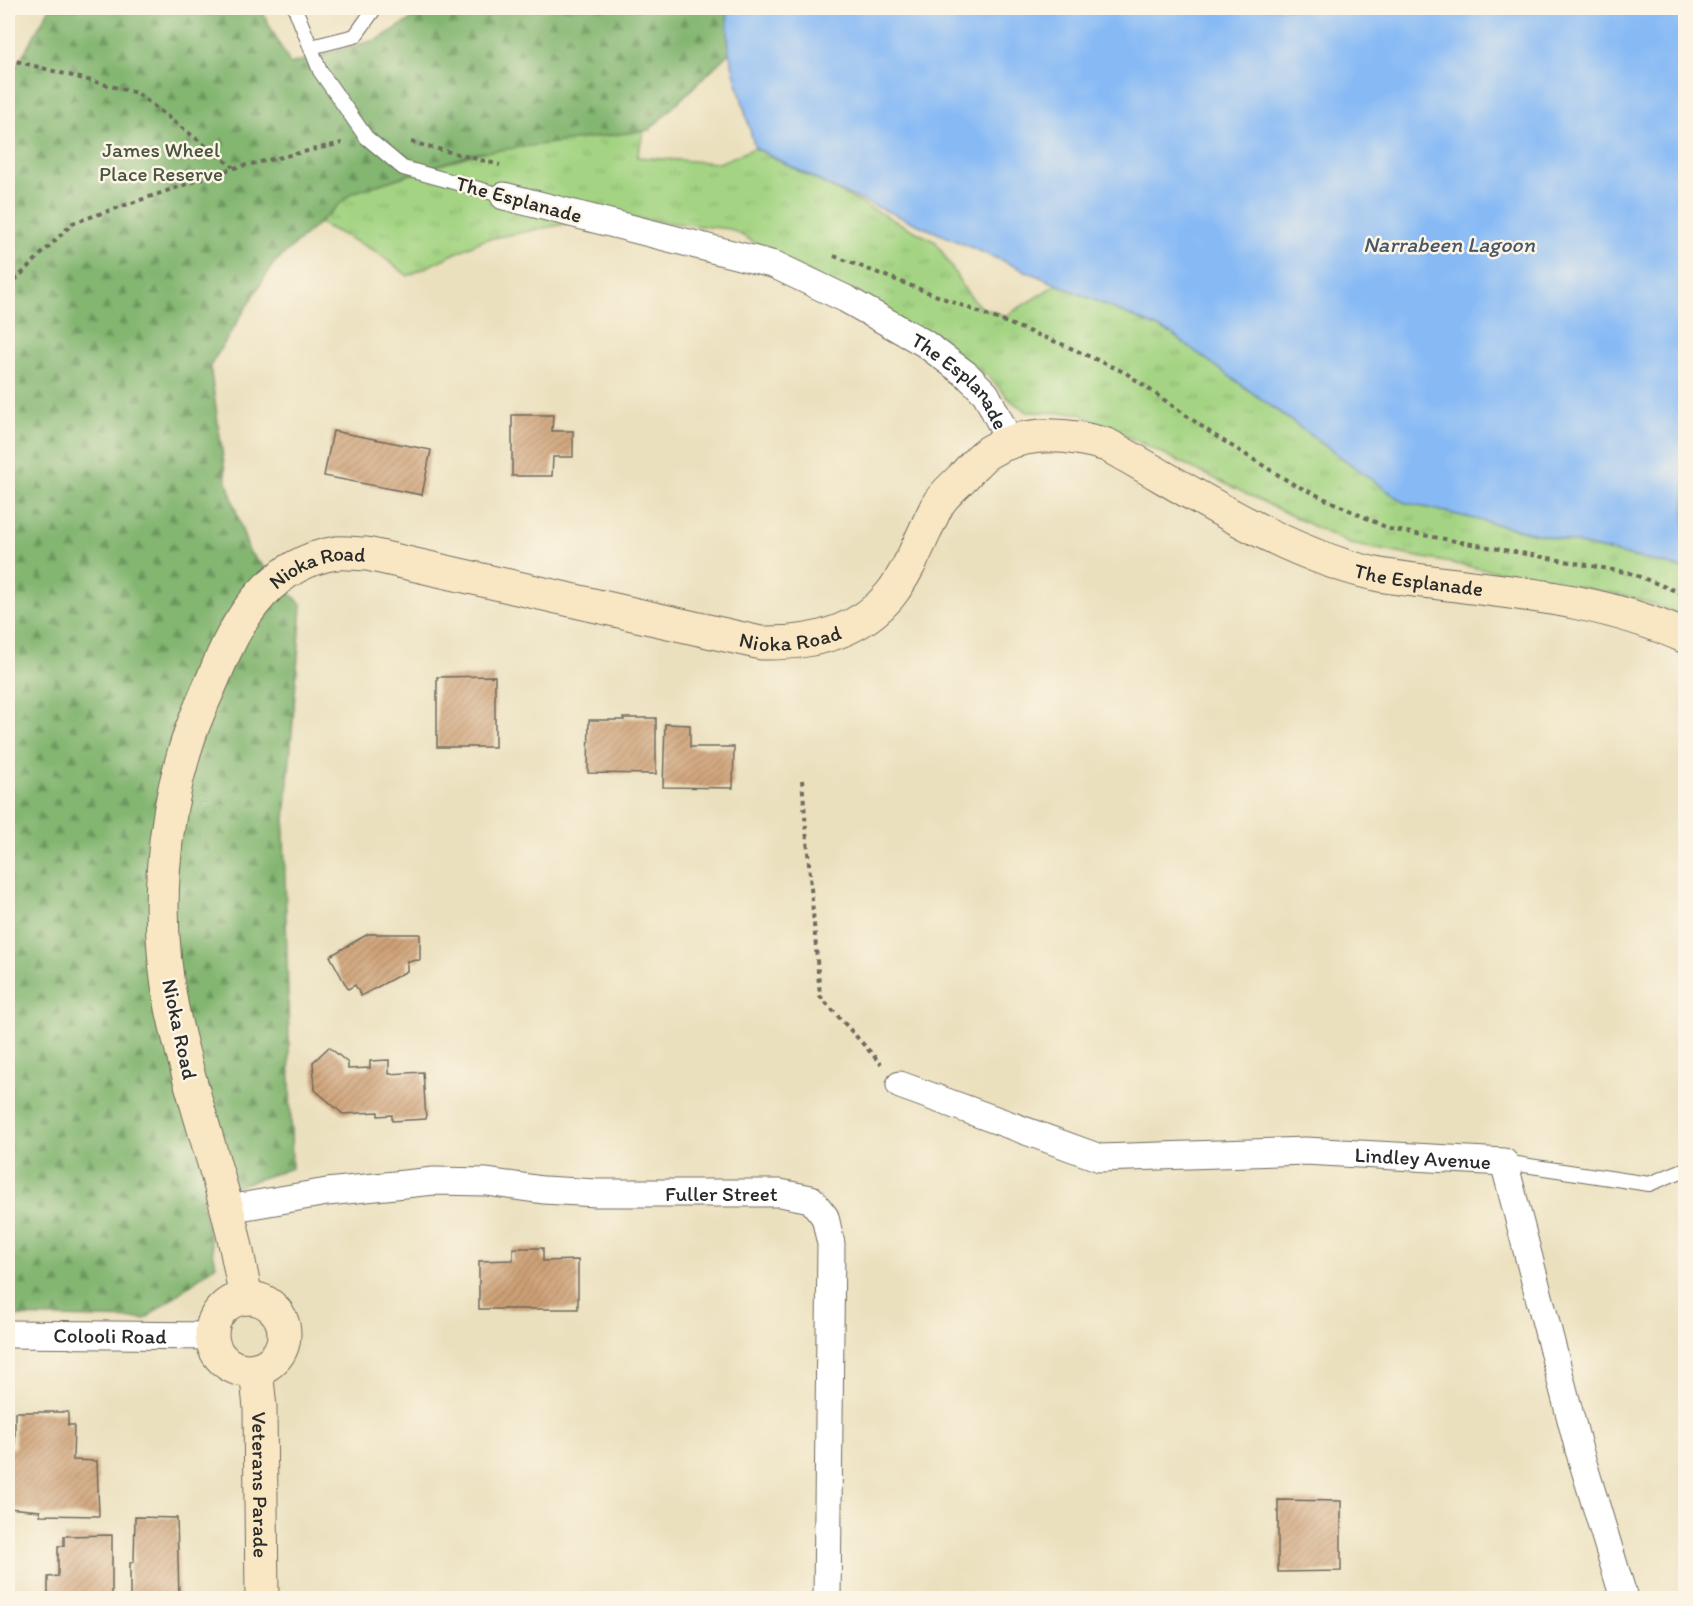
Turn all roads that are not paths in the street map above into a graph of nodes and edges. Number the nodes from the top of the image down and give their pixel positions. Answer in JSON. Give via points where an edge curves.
{"nodes":[{"id":1,"x":295,"y":8,"type":"edge"},
{"id":2,"x":375,"y":8,"type":"edge"},
{"id":3,"x":311,"y":46,"type":"junction"},
{"id":4,"x":504,"y":196,"type":"joint"},
{"id":5,"x":1010,"y":442,"type":"junction"},
{"id":6,"x":1686,"y":637,"type":"edge"},
{"id":7,"x":900,"y":1084,"type":"road end"},
{"id":8,"x":1504,"y":1162,"type":"junction"},
{"id":9,"x":1686,"y":1169,"type":"edge"},
{"id":10,"x":228,"y":1209,"type":"junction"},
{"id":11,"x":246,"y":1298,"type":"junction"},
{"id":12,"x":8,"y":1334,"type":"edge"},
{"id":13,"x":212,"y":1336,"type":"junction"},
{"id":14,"x":256,"y":1369,"type":"junction"},
{"id":15,"x":262,"y":1599,"type":"edge"},
{"id":16,"x":827,"y":1599,"type":"edge"},
{"id":17,"x":1624,"y":1599,"type":"edge"}],
"edges":[{"from":1,"to":3,"type":"lane","name":"The Esplanade"},
{"from":2,"to":3,"type":"lane","via":[[355,36]]},
{"from":3,"to":4,"type":"lane","name":"The Esplanade","via":[[320,71],[366,137],[403,168]]},
{"from":4,"to":5,"type":"street","name":"The Esplanade","via":[[776,265],[846,299],[924,343],[967,375],[986,394]]},
{"from":5,"to":6,"type":"street","name":"The Esplanade","via":[[1052,435],[1076,436],[1107,445],[1288,544],[1325,560],[1381,575],[1601,606]]},
{"from":5,"to":10,"type":"street","name":"Nioka Road","via":[[986,454],[939,503],[890,595],[864,618],[828,637],[795,644],[761,643],[368,554],[336,553],[279,575],[246,613],[224,653],[190,735],[174,799],[165,864],[162,925],[172,1006],[197,1108]]},
{"from":7,"to":8,"type":"street","name":"Lindley Avenue","via":[[1100,1158],[1305,1151]]},
{"from":8,"to":9,"type":"lane","via":[[1649,1184]]},
{"from":8,"to":17,"type":"street","name":"Lindley Avenue","via":[[1578,1450]]},
{"from":10,"to":11,"type":"street","name":"Nioka Road"},
{"from":10,"to":16,"type":"street","name":"Fuller Street","via":[[327,1192],[435,1181],[487,1182],[597,1194],[780,1193],[812,1199],[825,1217],[831,1244]]},
{"from":11,"to":13,"type":"street","via":[[223,1307]]},
{"from":11,"to":14,"type":"street","via":[[269,1304],[283,1323],[282,1346],[276,1357]]},
{"from":12,"to":13,"type":"street","name":"Colooli Road"},
{"from":13,"to":14,"type":"street","via":[[216,1352],[224,1361],[244,1370]]},
{"from":14,"to":15,"type":"street","name":"Veterans Parade"}]}
